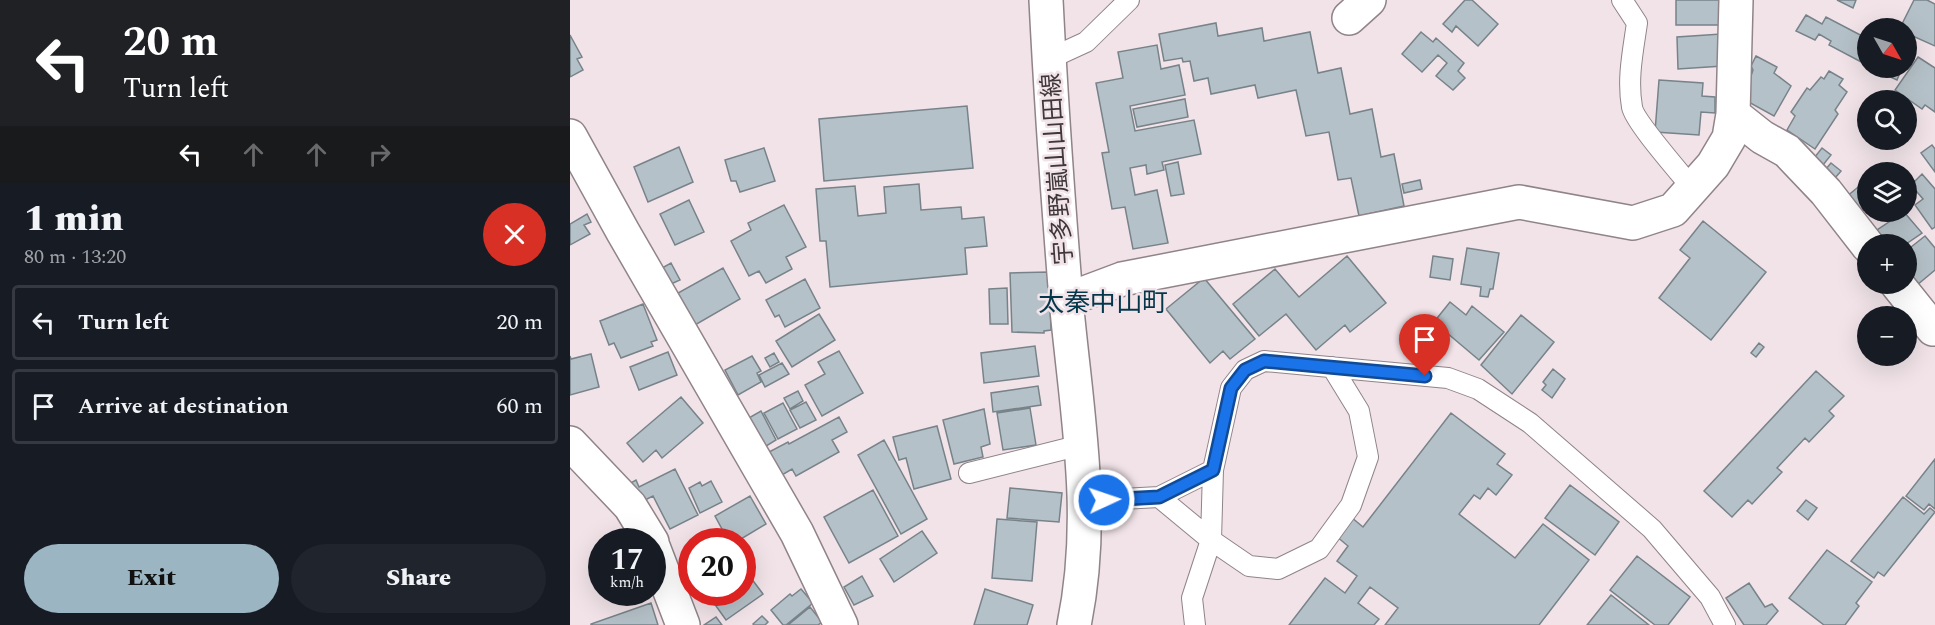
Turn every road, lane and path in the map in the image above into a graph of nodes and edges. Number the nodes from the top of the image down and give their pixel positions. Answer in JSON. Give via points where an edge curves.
{"nodes":[{"id":1,"x":1046,"y":0,"type":"edge"},
{"id":2,"x":1129,"y":0,"type":"edge"},
{"id":3,"x":1622,"y":0,"type":"edge"},
{"id":4,"x":1736,"y":0,"type":"edge"},
{"id":5,"x":1049,"y":58,"type":"junction"},
{"id":6,"x":1733,"y":114,"type":"junction"},
{"id":7,"x":570,"y":136,"type":"edge"},
{"id":8,"x":1693,"y":189,"type":"junction"},
{"id":9,"x":1859,"y":234,"type":"edge"},
{"id":10,"x":1905,"y":294,"type":"edge"},
{"id":11,"x":1066,"y":300,"type":"junction"},
{"id":12,"x":1934,"y":328,"type":"edge"},
{"id":13,"x":1332,"y":367,"type":"junction"},
{"id":14,"x":570,"y":443,"type":"edge"},
{"id":15,"x":1081,"y":445,"type":"junction"},
{"id":16,"x":1213,"y":470,"type":"junction"},
{"id":17,"x":969,"y":473,"type":"dead end"},
{"id":18,"x":1159,"y":497,"type":"junction"},
{"id":19,"x":1085,"y":501,"type":"junction"},
{"id":20,"x":643,"y":528,"type":"edge"},
{"id":21,"x":1211,"y":540,"type":"junction"},
{"id":22,"x":666,"y":580,"type":"edge"},
{"id":23,"x":683,"y":625,"type":"edge"},
{"id":24,"x":841,"y":625,"type":"edge"},
{"id":25,"x":1074,"y":625,"type":"edge"},
{"id":26,"x":1195,"y":625,"type":"edge"},
{"id":27,"x":1725,"y":625,"type":"edge"}],
"edges":[{"from":1,"to":5,"type":"street","name":"宇多野嵐山山田線"},
{"from":2,"to":5,"type":"lane","via":[[1086,42]]},
{"from":3,"to":8,"type":"lane","via":[[1637,23],[1630,66],[1632,109]]},
{"from":4,"to":6,"type":"street"},
{"from":5,"to":11,"type":"street","name":"宇多野嵐山山田線"},
{"from":6,"to":8,"type":"street","via":[[1729,138]]},
{"from":6,"to":9,"type":"street","via":[[1787,151]]},
{"from":7,"to":24,"type":"street","via":[[797,533]]},
{"from":8,"to":11,"type":"street","via":[[1673,210],[1633,223],[1519,202],[1122,279]]},
{"from":10,"to":12,"type":"street"},
{"from":11,"to":15,"type":"street","name":"宇多野嵐山山田線"},
{"from":13,"to":16,"type":"lane","via":[[1264,361],[1245,370],[1231,388]]},
{"from":13,"to":21,"type":"lane","via":[[1359,411],[1368,457],[1344,514],[1319,549],[1278,569],[1249,566]]},
{"from":13,"to":27,"type":"lane","via":[[1448,378],[1478,389],[1530,423],[1652,529],[1710,597]]},
{"from":14,"to":20,"type":"street","via":[[630,506]]},
{"from":15,"to":17,"type":"lane"},
{"from":15,"to":19,"type":"street","name":"宇多野嵐山山田線"},
{"from":16,"to":18,"type":"lane"},
{"from":16,"to":21,"type":"lane"},
{"from":18,"to":19,"type":"lane"},
{"from":18,"to":21,"type":"lane"},
{"from":19,"to":25,"type":"street","name":"宇多野嵐山山田線","via":[[1084,554]]},
{"from":21,"to":26,"type":"lane","via":[[1192,598]]},
{"from":22,"to":23,"type":"street"}]}
